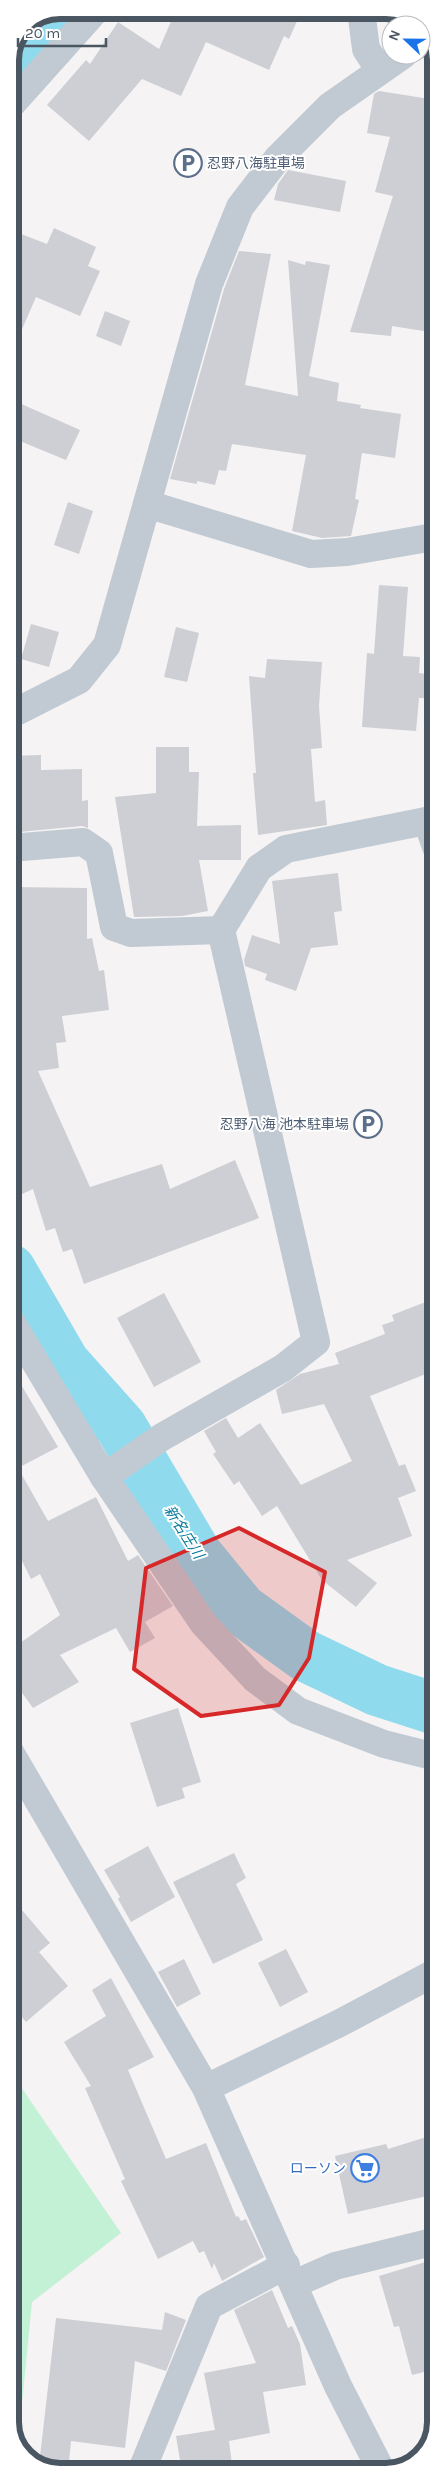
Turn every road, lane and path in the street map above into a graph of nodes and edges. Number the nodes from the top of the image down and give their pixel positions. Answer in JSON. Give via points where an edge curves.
{"nodes":[{"id":1,"x":88,"y":19,"type":"edge"},
{"id":2,"x":363,"y":19,"type":"edge"},
{"id":3,"x":386,"y":65,"type":"edge"},
{"id":4,"x":379,"y":69,"type":"junction"},
{"id":5,"x":19,"y":96,"type":"edge"},
{"id":6,"x":147,"y":504,"type":"junction"},
{"id":7,"x":427,"y":538,"type":"edge"},
{"id":8,"x":19,"y":710,"type":"edge"},
{"id":9,"x":427,"y":821,"type":"edge"},
{"id":10,"x":19,"y":847,"type":"edge"},
{"id":11,"x":221,"y":930,"type":"junction"},
{"id":12,"x":19,"y":1335,"type":"edge"},
{"id":13,"x":104,"y":1477,"type":"junction"},
{"id":14,"x":427,"y":1755,"type":"edge"},
{"id":15,"x":19,"y":1767,"type":"edge"},
{"id":16,"x":427,"y":1977,"type":"edge"},
{"id":17,"x":206,"y":2088,"type":"junction"},
{"id":18,"x":427,"y":2243,"type":"edge"},
{"id":19,"x":290,"y":2275,"type":"junction"},
{"id":20,"x":146,"y":2463,"type":"edge"},
{"id":21,"x":377,"y":2463,"type":"edge"}],
"edges":[{"from":1,"to":5,"type":"street"},
{"from":2,"to":4,"type":"street","via":[[366,49]]},
{"from":3,"to":4,"type":"street"},
{"from":4,"to":6,"type":"street","via":[[330,106],[277,159],[240,207],[210,284]]},
{"from":6,"to":7,"type":"street","via":[[311,554],[347,552]]},
{"from":6,"to":8,"type":"street","via":[[107,646],[79,680]]},
{"from":9,"to":11,"type":"street","via":[[286,848],[259,868]]},
{"from":10,"to":11,"type":"street","via":[[83,842],[99,853],[114,927],[131,933]]},
{"from":11,"to":13,"type":"street","via":[[316,1342],[283,1368],[162,1437]]},
{"from":12,"to":13,"type":"street"},
{"from":13,"to":14,"type":"street","via":[[203,1623],[255,1679],[298,1711],[384,1744]]},
{"from":15,"to":17,"type":"street"},
{"from":16,"to":17,"type":"street"},
{"from":17,"to":19,"type":"street"},
{"from":18,"to":19,"type":"street"},
{"from":19,"to":20,"type":"street","via":[[209,2306]]},
{"from":19,"to":21,"type":"street","via":[[338,2386]]}]}
